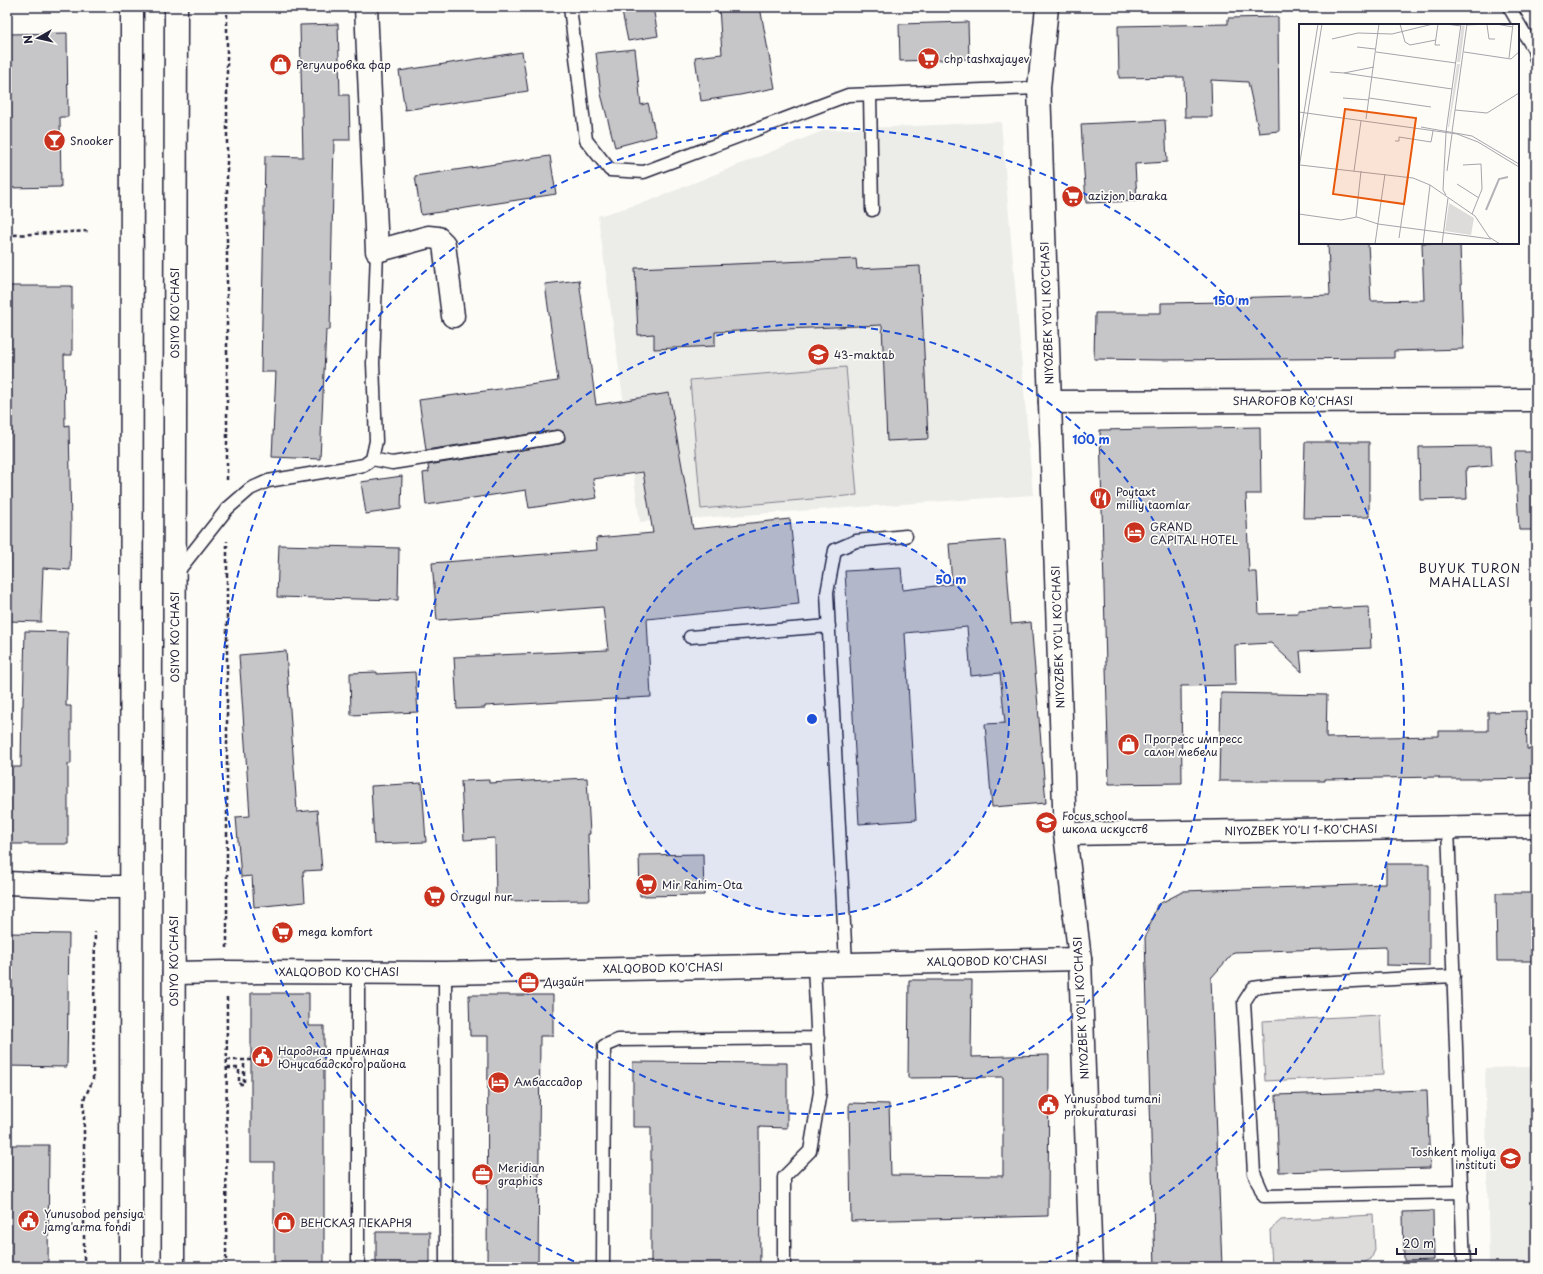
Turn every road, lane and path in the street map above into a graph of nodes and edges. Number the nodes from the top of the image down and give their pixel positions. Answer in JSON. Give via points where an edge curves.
{"nodes":[{"id":1,"x":132,"y":7,"type":"edge"},
{"id":2,"x":176,"y":7,"type":"edge"},
{"id":3,"x":226,"y":7,"type":"edge"},
{"id":4,"x":366,"y":7,"type":"edge"},
{"id":5,"x":570,"y":7,"type":"edge"},
{"id":6,"x":1047,"y":7,"type":"edge"},
{"id":7,"x":1509,"y":7,"type":"edge"},
{"id":8,"x":1519,"y":24,"type":"edge"},
{"id":9,"x":1519,"y":24,"type":"edge"},
{"id":10,"x":1536,"y":59,"type":"edge"},
{"id":11,"x":1039,"y":88,"type":"junction"},
{"id":12,"x":870,"y":94,"type":"junction"},
{"id":13,"x":872,"y":210,"type":"dead end"},
{"id":14,"x":90,"y":231,"type":"dead end"},
{"id":15,"x":7,"y":233,"type":"edge"},
{"id":16,"x":377,"y":251,"type":"junction"},
{"id":17,"x":453,"y":316,"type":"dead end"},
{"id":18,"x":1536,"y":400,"type":"edge"},
{"id":19,"x":1050,"y":402,"type":"junction"},
{"id":20,"x":558,"y":437,"type":"dead end"},
{"id":21,"x":372,"y":459,"type":"junction"},
{"id":22,"x":227,"y":509,"type":"junction"},
{"id":23,"x":906,"y":536,"type":"dead end"},
{"id":24,"x":175,"y":576,"type":"junction"},
{"id":25,"x":829,"y":626,"type":"junction"},
{"id":26,"x":690,"y":637,"type":"dead end"},
{"id":27,"x":1536,"y":826,"type":"edge"},
{"id":28,"x":1448,"y":827,"type":"junction"},
{"id":29,"x":1065,"y":834,"type":"junction"},
{"id":30,"x":7,"y":884,"type":"edge"},
{"id":31,"x":131,"y":887,"type":"junction"},
{"id":32,"x":95,"y":932,"type":"dead end"},
{"id":33,"x":1080,"y":959,"type":"junction"},
{"id":34,"x":846,"y":964,"type":"junction"},
{"id":35,"x":814,"y":965,"type":"junction"},
{"id":36,"x":227,"y":972,"type":"junction"},
{"id":37,"x":174,"y":973,"type":"junction"},
{"id":38,"x":358,"y":973,"type":"junction"},
{"id":39,"x":445,"y":973,"type":"junction"},
{"id":40,"x":1454,"y":976,"type":"junction"},
{"id":41,"x":818,"y":1038,"type":"junction"},
{"id":42,"x":227,"y":1060,"type":"junction"},
{"id":43,"x":244,"y":1060,"type":"junction"},
{"id":44,"x":251,"y":1060,"type":"dead end"},
{"id":45,"x":227,"y":1068,"type":"junction"},
{"id":46,"x":1462,"y":1192,"type":"junction"},
{"id":47,"x":84,"y":1267,"type":"edge"},
{"id":48,"x":131,"y":1267,"type":"edge"},
{"id":49,"x":173,"y":1267,"type":"edge"},
{"id":50,"x":226,"y":1267,"type":"edge"},
{"id":51,"x":358,"y":1267,"type":"edge"},
{"id":52,"x":446,"y":1267,"type":"edge"},
{"id":53,"x":604,"y":1267,"type":"edge"},
{"id":54,"x":784,"y":1267,"type":"edge"},
{"id":55,"x":1092,"y":1267,"type":"edge"},
{"id":56,"x":1464,"y":1267,"type":"edge"}],
"edges":[{"from":1,"to":31,"type":"street"},
{"from":2,"to":24,"type":"street","name":"OSIYO KO'CHASI"},
{"from":3,"to":22,"type":"path"},
{"from":4,"to":16,"type":"street"},
{"from":5,"to":12,"type":"lane","via":[[586,140],[610,170],[644,172],[848,95]]},
{"from":6,"to":11,"type":"street","name":"NIYOZBEK YO'LI KO'CHASI"},
{"from":7,"to":9,"type":"lane"},
{"from":8,"to":10,"type":"lane","via":[[1534,50]]},
{"from":11,"to":12,"type":"lane"},
{"from":11,"to":19,"type":"street","name":"NIYOZBEK YO'LI KO'CHASI"},
{"from":12,"to":13,"type":"lane"},
{"from":14,"to":15,"type":"path","via":[[14,235]]},
{"from":16,"to":17,"type":"street","via":[[428,237],[438,238],[444,244]]},
{"from":16,"to":21,"type":"lane","via":[[373,363],[376,441]]},
{"from":18,"to":19,"type":"street","name":"SHAROFOB KO'CHASI"},
{"from":19,"to":29,"type":"street","name":"NIYOZBEK YO'LI KO'CHASI"},
{"from":20,"to":21,"type":"lane","via":[[392,463]]},
{"from":21,"to":22,"type":"lane","via":[[364,465],[268,481],[250,489]]},
{"from":22,"to":24,"type":"lane"},
{"from":22,"to":36,"type":"path"},
{"from":23,"to":25,"type":"lane","via":[[856,540],[835,550],[827,593]]},
{"from":24,"to":37,"type":"street","name":"OSIYO KO'CHASI"},
{"from":25,"to":26,"type":"lane"},
{"from":25,"to":34,"type":"lane"},
{"from":27,"to":28,"type":"street","name":"NIYOZBEK YO'LI 1-KO'CHASI"},
{"from":28,"to":29,"type":"street","name":"NIYOZBEK YO'LI 1-KO'CHASI"},
{"from":28,"to":40,"type":"lane"},
{"from":29,"to":33,"type":"street","name":"NIYOZBEK YO'LI KO'CHASI"},
{"from":30,"to":31,"type":"street"},
{"from":31,"to":48,"type":"street"},
{"from":32,"to":47,"type":"path","via":[[93,1080],[84,1100]]},
{"from":33,"to":34,"type":"street","name":"XALQOBOD KO'CHASI"},
{"from":33,"to":55,"type":"street","name":"NIYOZBEK YO'LI KO'CHASI"},
{"from":34,"to":35,"type":"street","name":"XALQOBOD KO'CHASI"},
{"from":35,"to":39,"type":"street","name":"XALQOBOD KO'CHASI"},
{"from":35,"to":41,"type":"lane"},
{"from":36,"to":37,"type":"street","name":"XALQOBOD KO'CHASI"},
{"from":36,"to":38,"type":"street","name":"XALQOBOD KO'CHASI"},
{"from":36,"to":42,"type":"path"},
{"from":37,"to":49,"type":"street","name":"OSIYO KO'CHASI"},
{"from":38,"to":39,"type":"street","name":"XALQOBOD KO'CHASI"},
{"from":38,"to":51,"type":"lane"},
{"from":39,"to":52,"type":"lane"},
{"from":40,"to":46,"type":"lane"},
{"from":40,"to":46,"type":"lane","via":[[1274,985],[1253,988],[1244,1002],[1254,1174],[1264,1196]]},
{"from":41,"to":53,"type":"lane","via":[[618,1040],[604,1046]]},
{"from":41,"to":54,"type":"lane","via":[[820,1092],[810,1151],[784,1177]]},
{"from":42,"to":43,"type":"path"},
{"from":42,"to":45,"type":"path"},
{"from":43,"to":44,"type":"path"},
{"from":43,"to":45,"type":"path","via":[[244,1084],[240,1084],[239,1068]]},
{"from":45,"to":50,"type":"path"},
{"from":46,"to":56,"type":"lane"}]}
